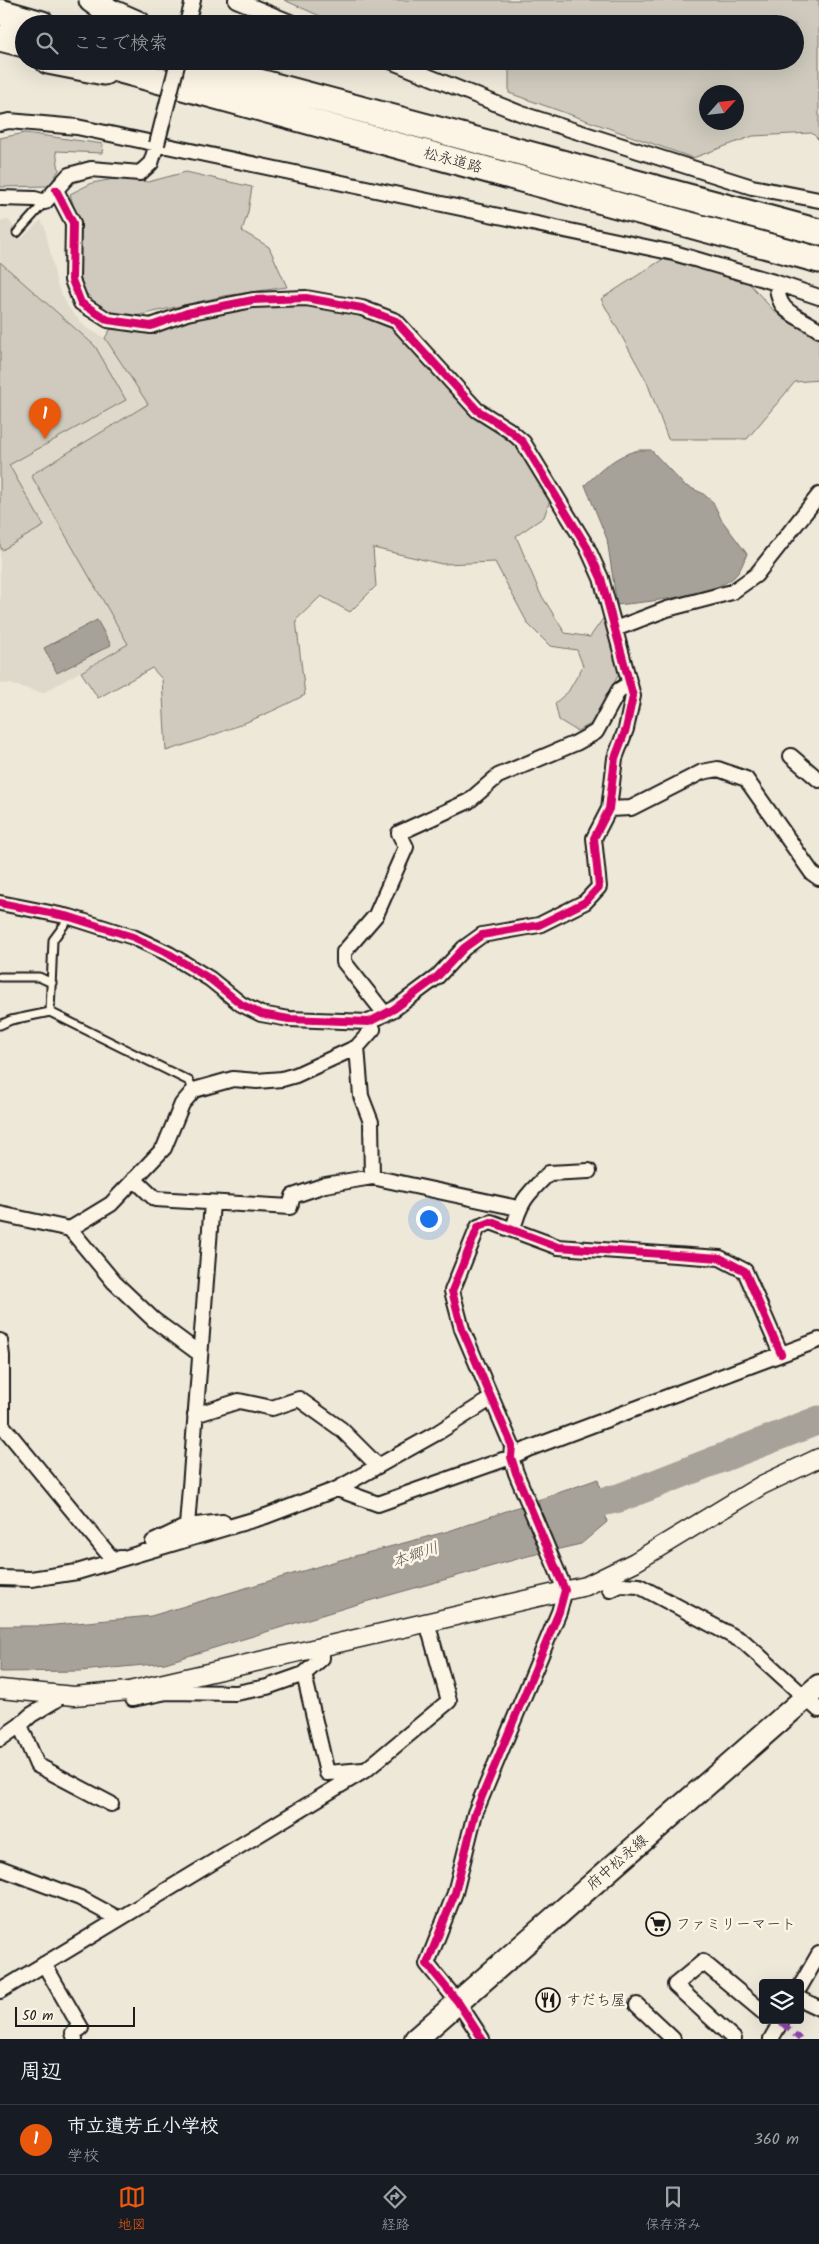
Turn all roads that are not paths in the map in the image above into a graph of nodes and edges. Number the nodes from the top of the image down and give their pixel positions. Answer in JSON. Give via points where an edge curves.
{"nodes":[{"id":1,"x":92,"y":0,"type":"edge"},
{"id":2,"x":193,"y":0,"type":"edge"},
{"id":3,"x":236,"y":0,"type":"edge"},
{"id":4,"x":0,"y":12,"type":"edge"},
{"id":5,"x":117,"y":15,"type":"edge"},
{"id":6,"x":189,"y":15,"type":"edge"},
{"id":7,"x":274,"y":15,"type":"edge"},
{"id":8,"x":15,"y":16,"type":"edge"},
{"id":9,"x":0,"y":38,"type":"edge"},
{"id":10,"x":15,"y":42,"type":"edge"},
{"id":11,"x":0,"y":50,"type":"edge"},
{"id":12,"x":15,"y":54,"type":"edge"},
{"id":13,"x":93,"y":70,"type":"edge"},
{"id":14,"x":120,"y":70,"type":"edge"},
{"id":15,"x":177,"y":70,"type":"edge"},
{"id":16,"x":213,"y":70,"type":"edge"},
{"id":17,"x":249,"y":70,"type":"edge"},
{"id":18,"x":412,"y":70,"type":"edge"},
{"id":19,"x":139,"y":75,"type":"junction"},
{"id":20,"x":269,"y":85,"type":"junction"},
{"id":21,"x":0,"y":123,"type":"edge"},
{"id":22,"x":157,"y":144,"type":"junction"},
{"id":23,"x":56,"y":190,"type":"junction"},
{"id":24,"x":0,"y":198,"type":"edge"},
{"id":25,"x":819,"y":200,"type":"edge"},
{"id":26,"x":45,"y":202,"type":"junction"},
{"id":27,"x":740,"y":210,"type":"junction"},
{"id":28,"x":819,"y":224,"type":"edge"},
{"id":29,"x":819,"y":232,"type":"edge"},
{"id":30,"x":17,"y":233,"type":"dead end"},
{"id":31,"x":819,"y":260,"type":"edge"},
{"id":32,"x":777,"y":283,"type":"junction"},
{"id":33,"x":819,"y":297,"type":"edge"},
{"id":34,"x":819,"y":330,"type":"edge"},
{"id":35,"x":819,"y":495,"type":"edge"},
{"id":36,"x":615,"y":629,"type":"junction"},
{"id":37,"x":629,"y":684,"type":"junction"},
{"id":38,"x":791,"y":756,"type":"dead end"},
{"id":39,"x":819,"y":780,"type":"edge"},
{"id":40,"x":610,"y":809,"type":"junction"},
{"id":41,"x":819,"y":878,"type":"edge"},
{"id":42,"x":0,"y":903,"type":"edge"},
{"id":43,"x":70,"y":917,"type":"junction"},
{"id":44,"x":0,"y":978,"type":"edge"},
{"id":45,"x":52,"y":983,"type":"junction"},
{"id":46,"x":50,"y":1012,"type":"junction"},
{"id":47,"x":385,"y":1014,"type":"junction"},
{"id":48,"x":369,"y":1022,"type":"junction"},
{"id":49,"x":0,"y":1025,"type":"edge"},
{"id":50,"x":357,"y":1047,"type":"junction"},
{"id":51,"x":194,"y":1090,"type":"junction"},
{"id":52,"x":590,"y":1171,"type":"dead end"},
{"id":53,"x":372,"y":1177,"type":"junction"},
{"id":54,"x":134,"y":1180,"type":"junction"},
{"id":55,"x":212,"y":1204,"type":"junction"},
{"id":56,"x":518,"y":1208,"type":"junction"},
{"id":57,"x":1,"y":1216,"type":"edge"},
{"id":58,"x":70,"y":1229,"type":"junction"},
{"id":59,"x":513,"y":1230,"type":"junction"},
{"id":60,"x":819,"y":1340,"type":"edge"},
{"id":61,"x":0,"y":1341,"type":"edge"},
{"id":62,"x":200,"y":1354,"type":"junction"},
{"id":63,"x":781,"y":1354,"type":"junction"},
{"id":64,"x":492,"y":1398,"type":"junction"},
{"id":65,"x":195,"y":1415,"type":"junction"},
{"id":66,"x":511,"y":1457,"type":"junction"},
{"id":67,"x":819,"y":1458,"type":"edge"},
{"id":68,"x":378,"y":1466,"type":"junction"},
{"id":69,"x":337,"y":1489,"type":"junction"},
{"id":70,"x":266,"y":1516,"type":"junction"},
{"id":71,"x":187,"y":1526,"type":"junction"},
{"id":72,"x":114,"y":1561,"type":"junction"},
{"id":73,"x":605,"y":1576,"type":"junction"},
{"id":74,"x":0,"y":1578,"type":"edge"},
{"id":75,"x":565,"y":1590,"type":"junction"},
{"id":76,"x":427,"y":1622,"type":"junction"},
{"id":77,"x":320,"y":1646,"type":"junction"},
{"id":78,"x":304,"y":1674,"type":"junction"},
{"id":79,"x":0,"y":1689,"type":"edge"},
{"id":80,"x":129,"y":1691,"type":"junction"},
{"id":81,"x":55,"y":1694,"type":"junction"},
{"id":82,"x":814,"y":1698,"type":"edge"},
{"id":83,"x":20,"y":1725,"type":"junction"},
{"id":84,"x":0,"y":1739,"type":"edge"},
{"id":85,"x":366,"y":1769,"type":"junction"},
{"id":86,"x":111,"y":1804,"type":"dead end"},
{"id":87,"x":0,"y":1868,"type":"edge"},
{"id":88,"x":119,"y":1919,"type":"junction"},
{"id":89,"x":819,"y":1954,"type":"edge"},
{"id":90,"x":44,"y":1964,"type":"junction"},
{"id":91,"x":804,"y":1980,"type":"edge"},
{"id":92,"x":0,"y":1991,"type":"edge"},
{"id":93,"x":804,"y":2001,"type":"edge"},
{"id":94,"x":458,"y":2002,"type":"junction"},
{"id":95,"x":637,"y":2005,"type":"dead end"},
{"id":96,"x":819,"y":2008,"type":"edge"},
{"id":97,"x":759,"y":2009,"type":"edge"},
{"id":98,"x":777,"y":2024,"type":"edge"},
{"id":99,"x":75,"y":2039,"type":"edge"},
{"id":100,"x":416,"y":2039,"type":"edge"},
{"id":101,"x":482,"y":2039,"type":"edge"},
{"id":102,"x":673,"y":2039,"type":"edge"},
{"id":103,"x":734,"y":2039,"type":"edge"},
{"id":104,"x":771,"y":2039,"type":"edge"}],
"edges":[{"from":1,"to":5,"type":"highway"},
{"from":2,"to":6,"type":"street"},
{"from":3,"to":7,"type":"street"},
{"from":4,"to":8,"type":"highway"},
{"from":9,"to":10,"type":"highway"},
{"from":11,"to":12,"type":"highway"},
{"from":13,"to":19,"type":"highway"},
{"from":14,"to":19,"type":"highway","name":"松永道路"},
{"from":15,"to":22,"type":"street","bridge":true},
{"from":16,"to":20,"type":"highway","name":"松永道路"},
{"from":17,"to":20,"type":"highway"},
{"from":18,"to":25,"type":"street","via":[[522,114],[752,187]]},
{"from":19,"to":31,"type":"highway","name":"松永道路"},
{"from":20,"to":27,"type":"highway","name":"松永道路"},
{"from":21,"to":22,"type":"street","via":[[77,127]]},
{"from":22,"to":23,"type":"street","via":[[151,163],[140,173],[91,169],[70,175]]},
{"from":22,"to":32,"type":"street","via":[[674,253]]},
{"from":23,"to":26,"type":"street"},
{"from":23,"to":36,"type":"street","via":[[72,223],[72,280],[81,303],[108,320],[151,326],[187,313],[253,300],[306,298],[362,308],[396,322],[477,410],[523,442],[587,547],[601,578]]},
{"from":24,"to":26,"type":"street"},
{"from":26,"to":30,"type":"lane"},
{"from":27,"to":28,"type":"highway"},
{"from":27,"to":29,"type":"highway","name":"松永道路"},
{"from":32,"to":33,"type":"street"},
{"from":32,"to":34,"type":"street","via":[[777,298],[788,312]]},
{"from":35,"to":36,"type":"street","via":[[756,575],[732,592],[667,609]]},
{"from":36,"to":37,"type":"street"},
{"from":37,"to":40,"type":"street","via":[[632,696],[626,729],[615,758]]},
{"from":37,"to":47,"type":"street","via":[[619,690],[596,732],[498,776],[469,801],[399,833],[406,847],[376,915],[344,952],[344,962]]},
{"from":38,"to":39,"type":"street"},
{"from":40,"to":41,"type":"street","via":[[631,808],[702,772],[718,769],[746,779],[812,873]]},
{"from":40,"to":47,"type":"street","via":[[594,838],[598,887],[585,902],[539,925],[482,935],[464,948],[437,977]]},
{"from":42,"to":43,"type":"street"},
{"from":43,"to":45,"type":"lane","via":[[53,940]]},
{"from":43,"to":48,"type":"street","via":[[133,936],[169,954],[241,1004],[262,1014],[289,1019]]},
{"from":44,"to":45,"type":"lane","via":[[39,977]]},
{"from":45,"to":46,"type":"lane"},
{"from":46,"to":49,"type":"lane"},
{"from":46,"to":51,"type":"lane","via":[[189,1081]]},
{"from":47,"to":48,"type":"street"},
{"from":48,"to":50,"type":"street","via":[[373,1029]]},
{"from":50,"to":51,"type":"street","via":[[289,1077],[257,1081],[233,1079]]},
{"from":50,"to":53,"type":"street","via":[[361,1096],[371,1122]]},
{"from":51,"to":54,"type":"street","via":[[182,1104],[164,1148]]},
{"from":52,"to":56,"type":"street","via":[[549,1173]]},
{"from":53,"to":55,"type":"street","via":[[325,1185],[293,1196],[290,1208]]},
{"from":53,"to":56,"type":"street"},
{"from":54,"to":55,"type":"street","via":[[156,1199]]},
{"from":54,"to":58,"type":"street","via":[[111,1204]]},
{"from":55,"to":62,"type":"street"},
{"from":56,"to":59,"type":"street"},
{"from":57,"to":58,"type":"street"},
{"from":58,"to":62,"type":"street","via":[[114,1282],[147,1314]]},
{"from":59,"to":63,"type":"street","via":[[558,1247],[720,1258],[745,1270]]},
{"from":59,"to":64,"type":"street","via":[[490,1222],[478,1228],[452,1291],[462,1329]]},
{"from":60,"to":63,"type":"street"},
{"from":61,"to":72,"type":"street","via":[[2,1426]]},
{"from":62,"to":65,"type":"street"},
{"from":63,"to":66,"type":"street"},
{"from":64,"to":66,"type":"street","via":[[512,1446]]},
{"from":64,"to":68,"type":"street"},
{"from":65,"to":68,"type":"street","via":[[239,1401],[272,1408],[299,1399],[341,1430]]},
{"from":65,"to":71,"type":"street"},
{"from":66,"to":69,"type":"street","via":[[378,1504]]},
{"from":66,"to":75,"type":"street"},
{"from":67,"to":73,"type":"street","via":[[762,1485],[635,1562]]},
{"from":68,"to":69,"type":"street"},
{"from":69,"to":70,"type":"street"},
{"from":70,"to":71,"type":"street"},
{"from":70,"to":72,"type":"street"},
{"from":71,"to":72,"type":"street"},
{"from":72,"to":74,"type":"street","via":[[77,1572],[31,1579]]},
{"from":73,"to":75,"type":"street","via":[[586,1586]]},
{"from":73,"to":82,"type":"street","via":[[610,1590],[621,1585],[639,1586],[744,1642]]},
{"from":75,"to":76,"type":"street"},
{"from":75,"to":94,"type":"street","via":[[559,1612],[476,1813],[455,1893],[427,1964]]},
{"from":76,"to":77,"type":"street"},
{"from":76,"to":85,"type":"street","via":[[449,1701]]},
{"from":77,"to":78,"type":"street","via":[[322,1658]]},
{"from":77,"to":80,"type":"street"},
{"from":78,"to":80,"type":"street","via":[[267,1687],[236,1692],[167,1692],[133,1699]]},
{"from":78,"to":85,"type":"street","via":[[327,1772]]},
{"from":79,"to":81,"type":"street"},
{"from":80,"to":81,"type":"street","via":[[74,1696]]},
{"from":81,"to":83,"type":"street","via":[[56,1700],[30,1715]]},
{"from":82,"to":94,"type":"main road","name":"府中松永線"},
{"from":83,"to":84,"type":"street"},
{"from":83,"to":86,"type":"street","via":[[37,1766]]},
{"from":85,"to":88,"type":"street"},
{"from":87,"to":88,"type":"street","via":[[80,1898]]},
{"from":88,"to":90,"type":"street"},
{"from":89,"to":91,"type":"street"},
{"from":90,"to":92,"type":"street"},
{"from":90,"to":99,"type":"street","via":[[80,2028],[73,2033]]},
{"from":93,"to":96,"type":"street"},
{"from":94,"to":100,"type":"main road","name":"府中松永線"},
{"from":94,"to":101,"type":"street"},
{"from":95,"to":102,"type":"street"},
{"from":97,"to":103,"type":"street","via":[[703,1962],[675,1985]]},
{"from":98,"to":104,"type":"street"}]}
